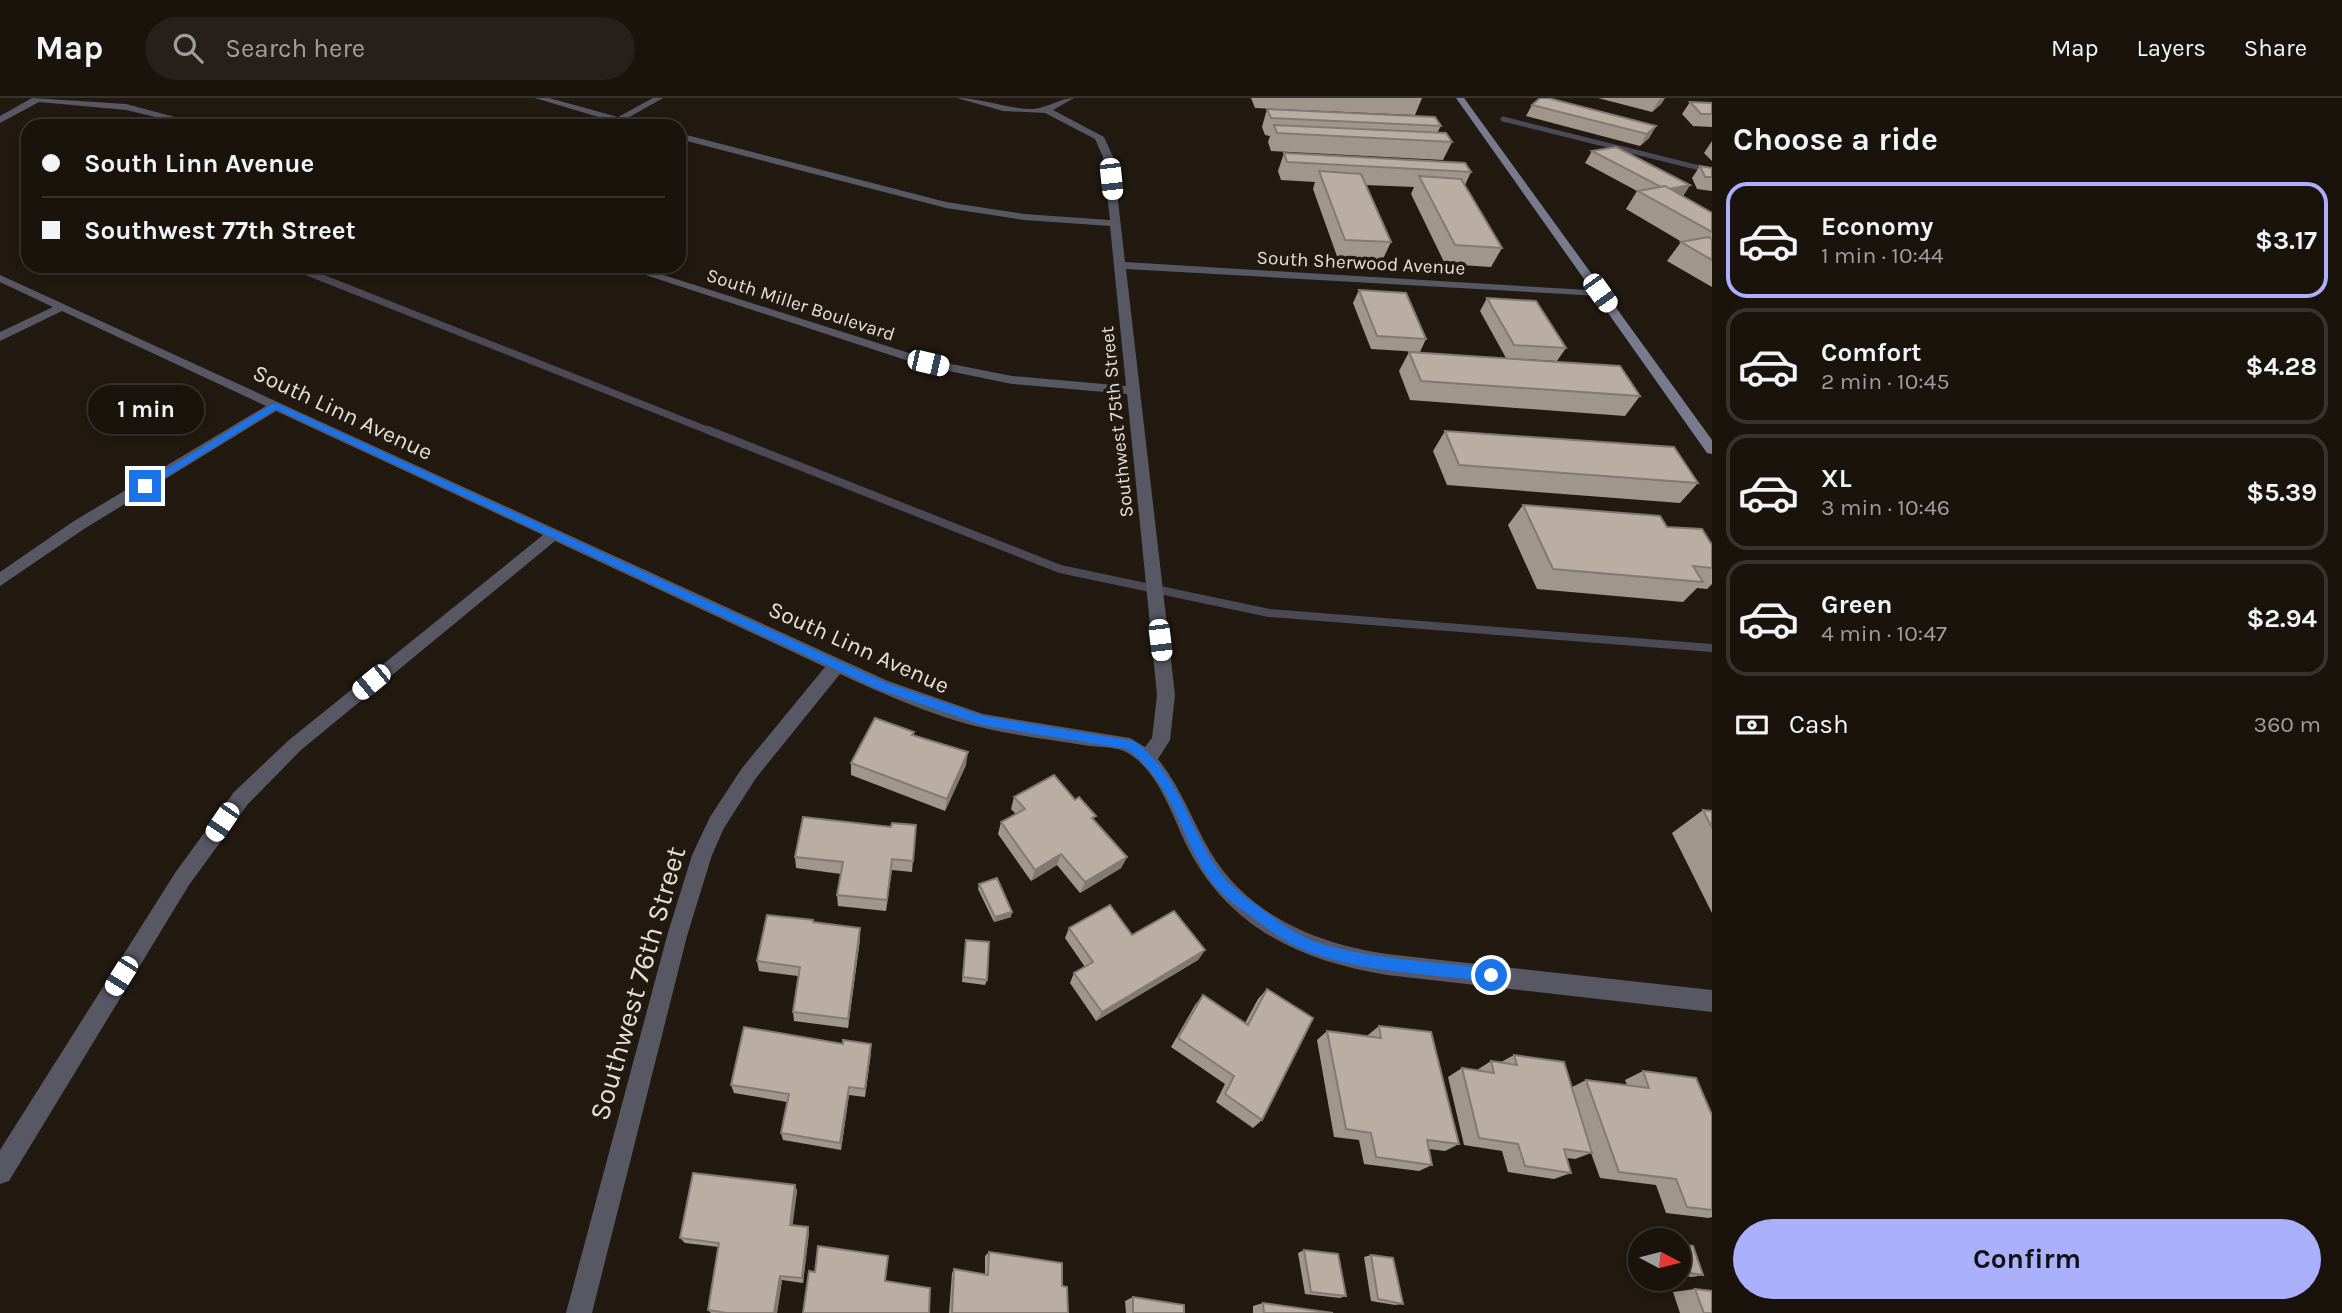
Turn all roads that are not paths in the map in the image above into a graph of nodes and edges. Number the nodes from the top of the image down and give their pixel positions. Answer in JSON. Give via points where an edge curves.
{"nodes":[{"id":1,"x":539,"y":98,"type":"edge"},
{"id":2,"x":659,"y":98,"type":"edge"},
{"id":3,"x":961,"y":98,"type":"edge"},
{"id":4,"x":1070,"y":98,"type":"edge"},
{"id":5,"x":1460,"y":98,"type":"edge"},
{"id":6,"x":38,"y":99,"type":"edge"},
{"id":7,"x":1048,"y":111,"type":"junction"},
{"id":8,"x":175,"y":119,"type":"edge"},
{"id":9,"x":614,"y":119,"type":"edge"},
{"id":10,"x":620,"y":119,"type":"edge"},
{"id":11,"x":0,"y":120,"type":"edge"},
{"id":12,"x":686,"y":138,"type":"edge"},
{"id":13,"x":1115,"y":223,"type":"junction"},
{"id":14,"x":1120,"y":265,"type":"junction"},
{"id":15,"x":646,"y":273,"type":"edge"},
{"id":16,"x":0,"y":278,"type":"edge"},
{"id":17,"x":1600,"y":293,"type":"junction"},
{"id":18,"x":64,"y":306,"type":"junction"},
{"id":19,"x":0,"y":337,"type":"edge"},
{"id":20,"x":1134,"y":391,"type":"junction"},
{"id":21,"x":275,"y":406,"type":"junction"},
{"id":22,"x":1712,"y":450,"type":"edge"},
{"id":23,"x":554,"y":534,"type":"junction"},
{"id":24,"x":0,"y":580,"type":"edge"},
{"id":25,"x":838,"y":664,"type":"junction"},
{"id":26,"x":1148,"y":758,"type":"junction"},
{"id":27,"x":1712,"y":1001,"type":"edge"},
{"id":28,"x":0,"y":1172,"type":"edge"},
{"id":29,"x":579,"y":1313,"type":"edge"}],
"edges":[{"from":1,"to":9,"type":"street"},
{"from":2,"to":10,"type":"street"},
{"from":3,"to":7,"type":"street"},
{"from":4,"to":7,"type":"street"},
{"from":5,"to":17,"type":"main road"},
{"from":6,"to":8,"type":"street","via":[[126,107]]},
{"from":6,"to":11,"type":"street"},
{"from":7,"to":13,"type":"street","name":"Southwest 75th Street","via":[[1093,132],[1103,142]]},
{"from":12,"to":13,"type":"street","via":[[946,205],[1011,216]]},
{"from":13,"to":14,"type":"street","name":"Southwest 75th Street"},
{"from":14,"to":17,"type":"street","name":"South Sherwood Avenue"},
{"from":14,"to":20,"type":"street","name":"Southwest 75th Street"},
{"from":15,"to":20,"type":"street","name":"South Miller Boulevard","via":[[928,363],[1012,380]]},
{"from":16,"to":18,"type":"street","name":"South Linn Avenue"},
{"from":17,"to":22,"type":"main road"},
{"from":18,"to":19,"type":"street"},
{"from":18,"to":21,"type":"street","name":"South Linn Avenue"},
{"from":20,"to":26,"type":"street","name":"Southwest 75th Street","via":[[1166,710],[1161,740]]},
{"from":21,"to":23,"type":"street","name":"South Linn Avenue"},
{"from":21,"to":24,"type":"street","via":[[79,525]]},
{"from":23,"to":25,"type":"street","name":"South Linn Avenue"},
{"from":23,"to":28,"type":"street","via":[[295,745],[241,799],[182,879]]},
{"from":25,"to":26,"type":"street","name":"South Linn Avenue","via":[[949,711],[1001,725],[1119,742]]},
{"from":25,"to":29,"type":"street","name":"Southwest 76th Street","via":[[749,772],[702,855]]},
{"from":26,"to":27,"type":"street","name":"South Linn Avenue","via":[[1179,803],[1200,852],[1230,893],[1279,930],[1312,947],[1381,963]]}]}
